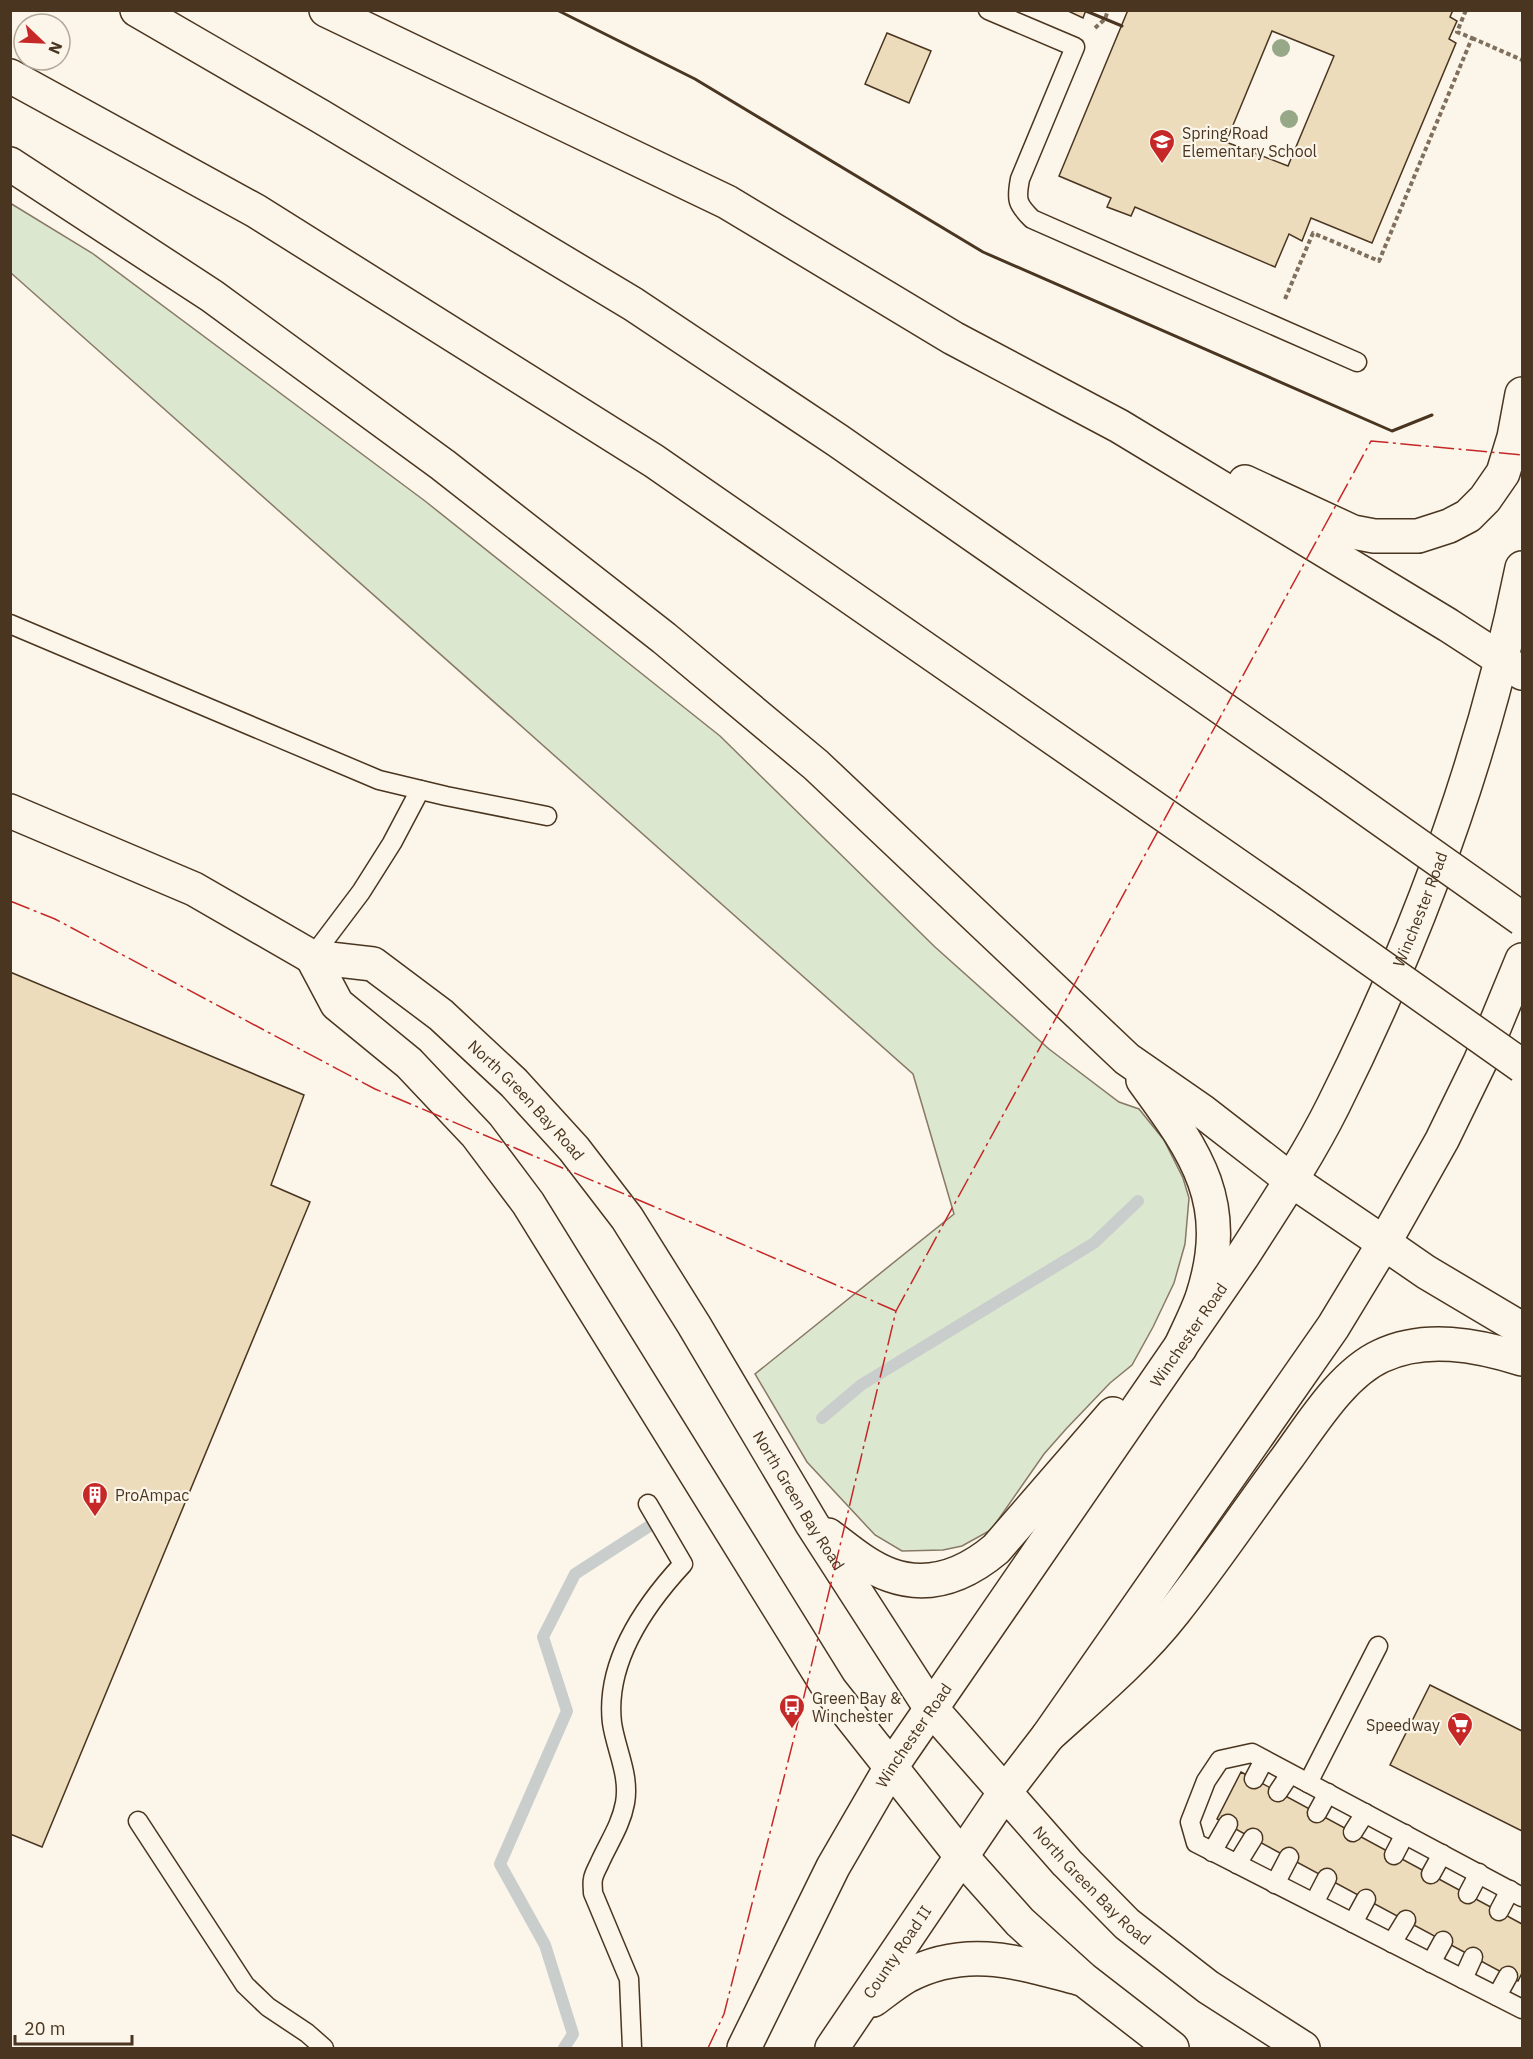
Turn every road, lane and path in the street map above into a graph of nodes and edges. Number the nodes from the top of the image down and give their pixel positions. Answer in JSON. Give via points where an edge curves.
{"nodes":[{"id":1,"x":137,"y":10,"type":"edge"},
{"id":2,"x":326,"y":10,"type":"edge"},
{"id":3,"x":988,"y":10,"type":"edge"},
{"id":4,"x":1466,"y":10,"type":"edge"},
{"id":5,"x":1472,"y":38,"type":"junction"},
{"id":6,"x":1522,"y":60,"type":"edge"},
{"id":7,"x":10,"y":76,"type":"edge"},
{"id":8,"x":10,"y":164,"type":"edge"},
{"id":9,"x":1274,"y":325,"type":"junction"},
{"id":10,"x":1357,"y":362,"type":"dead end"},
{"id":11,"x":1522,"y":393,"type":"edge"},
{"id":12,"x":1119,"y":426,"type":"junction"},
{"id":13,"x":1522,"y":568,"type":"edge"},
{"id":14,"x":10,"y":624,"type":"edge"},
{"id":15,"x":1512,"y":667,"type":"edge"},
{"id":16,"x":420,"y":790,"type":"junction"},
{"id":17,"x":10,"y":811,"type":"edge"},
{"id":18,"x":547,"y":816,"type":"dead end"},
{"id":19,"x":1522,"y":919,"type":"edge"},
{"id":20,"x":312,"y":957,"type":"junction"},
{"id":21,"x":1522,"y":960,"type":"edge"},
{"id":22,"x":1127,"y":1059,"type":"junction"},
{"id":23,"x":1522,"y":1066,"type":"edge"},
{"id":24,"x":1291,"y":1180,"type":"junction"},
{"id":25,"x":1384,"y":1243,"type":"junction"},
{"id":26,"x":1522,"y":1329,"type":"edge"},
{"id":27,"x":1172,"y":1359,"type":"junction"},
{"id":28,"x":1522,"y":1359,"type":"edge"},
{"id":29,"x":648,"y":1504,"type":"dead end"},
{"id":30,"x":812,"y":1524,"type":"junction"},
{"id":31,"x":1378,"y":1646,"type":"dead end"},
{"id":32,"x":930,"y":1707,"type":"junction"},
{"id":33,"x":1048,"y":1736,"type":"junction"},
{"id":34,"x":1264,"y":1760,"type":"junction"},
{"id":35,"x":891,"y":1767,"type":"junction"},
{"id":36,"x":1290,"y":1773,"type":"junction"},
{"id":37,"x":1254,"y":1779,"type":"dead end"},
{"id":38,"x":1308,"y":1783,"type":"junction"},
{"id":39,"x":1005,"y":1792,"type":"junction"},
{"id":40,"x":1278,"y":1792,"type":"dead end"},
{"id":41,"x":1328,"y":1793,"type":"junction"},
{"id":42,"x":1317,"y":1813,"type":"dead end"},
{"id":43,"x":1365,"y":1813,"type":"junction"},
{"id":44,"x":138,"y":1821,"type":"dead end"},
{"id":45,"x":1228,"y":1824,"type":"dead end"},
{"id":46,"x":1353,"y":1832,"type":"dead end"},
{"id":47,"x":1405,"y":1834,"type":"junction"},
{"id":48,"x":1253,"y":1838,"type":"dead end"},
{"id":49,"x":1212,"y":1852,"type":"junction"},
{"id":50,"x":1442,"y":1854,"type":"junction"},
{"id":51,"x":1394,"y":1855,"type":"dead end"},
{"id":52,"x":962,"y":1857,"type":"junction"},
{"id":53,"x":1289,"y":1857,"type":"dead end"},
{"id":54,"x":1237,"y":1864,"type":"junction"},
{"id":55,"x":1431,"y":1874,"type":"dead end"},
{"id":56,"x":1479,"y":1874,"type":"junction"},
{"id":57,"x":1327,"y":1878,"type":"dead end"},
{"id":58,"x":1275,"y":1884,"type":"junction"},
{"id":59,"x":1468,"y":1894,"type":"dead end"},
{"id":60,"x":1516,"y":1894,"type":"edge"},
{"id":61,"x":1366,"y":1899,"type":"dead end"},
{"id":62,"x":1314,"y":1903,"type":"junction"},
{"id":63,"x":1499,"y":1911,"type":"dead end"},
{"id":64,"x":1406,"y":1920,"type":"dead end"},
{"id":65,"x":1353,"y":1923,"type":"junction"},
{"id":66,"x":1443,"y":1941,"type":"dead end"},
{"id":67,"x":1392,"y":1943,"type":"junction"},
{"id":68,"x":1473,"y":1957,"type":"dead end"},
{"id":69,"x":1431,"y":1963,"type":"junction"},
{"id":70,"x":1508,"y":1976,"type":"dead end"},
{"id":71,"x":1083,"y":1979,"type":"junction"},
{"id":72,"x":1462,"y":1979,"type":"junction"},
{"id":73,"x":1497,"y":1996,"type":"junction"},
{"id":74,"x":859,"y":2009,"type":"junction"},
{"id":75,"x":1522,"y":2009,"type":"edge"},
{"id":76,"x":324,"y":2049,"type":"edge"},
{"id":77,"x":632,"y":2049,"type":"edge"},
{"id":78,"x":744,"y":2049,"type":"edge"},
{"id":79,"x":832,"y":2049,"type":"edge"},
{"id":80,"x":1172,"y":2049,"type":"edge"},
{"id":81,"x":1303,"y":2049,"type":"edge"}],
"edges":[{"from":1,"to":19,"type":"main road","bridge":true,"via":[[633,304],[847,447]]},
{"from":2,"to":12,"type":"main road","via":[[727,202],[953,338]]},
{"from":3,"to":9,"type":"lane","via":[[1075,47],[1020,179],[1020,207],[1032,219]]},
{"from":4,"to":5,"type":"path","via":[[1457,32]]},
{"from":5,"to":6,"type":"path"},
{"from":5,"to":9,"type":"path","via":[[1379,261],[1313,233]]},
{"from":7,"to":23,"type":"main road","bridge":true,"via":[[256,211],[654,461]]},
{"from":8,"to":22,"type":"main road","via":[[212,296],[443,465],[664,638],[816,765]]},
{"from":9,"to":10,"type":"lane"},
{"from":11,"to":12,"type":"main road","via":[[1503,473],[1485,499],[1468,516],[1418,536],[1353,532]]},
{"from":12,"to":15,"type":"main road"},
{"from":13,"to":15,"type":"main road","name":"Winchester Road"},
{"from":14,"to":16,"type":"lane","via":[[379,780]]},
{"from":15,"to":24,"type":"main road","name":"Winchester Road","via":[[1403,951],[1333,1107]]},
{"from":16,"to":18,"type":"lane"},
{"from":16,"to":20,"type":"lane","via":[[367,882]]},
{"from":17,"to":20,"type":"main road","name":"North Green Bay Road","via":[[194,889]]},
{"from":20,"to":30,"type":"main road","name":"North Green Bay Road","via":[[373,964],[457,1030],[514,1083],[574,1149],[627,1218]]},
{"from":20,"to":35,"type":"main road","via":[[337,1004],[409,1063],[477,1135],[528,1203],[830,1690]]},
{"from":21,"to":25,"type":"main road","via":[[1480,1062]]},
{"from":22,"to":24,"type":"main road"},
{"from":22,"to":27,"type":"main road","via":[[1179,1130],[1202,1171],[1212,1209],[1213,1248],[1202,1299]]},
{"from":24,"to":25,"type":"main road"},
{"from":24,"to":27,"type":"main road","name":"Winchester Road"},
{"from":25,"to":26,"type":"main road"},
{"from":25,"to":33,"type":"main road","via":[[1333,1327]]},
{"from":27,"to":30,"type":"main road","via":[[1114,1413],[996,1549],[953,1576],[931,1581],[888,1575]]},
{"from":27,"to":32,"type":"main road","name":"Winchester Road"},
{"from":28,"to":33,"type":"main road","via":[[1454,1344],[1423,1344],[1401,1347],[1366,1364],[1311,1425],[1152,1640]]},
{"from":29,"to":77,"type":"lane","via":[[683,1564],[647,1608],[616,1674],[612,1722],[624,1768],[625,1802],[617,1830],[593,1878],[593,1893],[629,1979]]},
{"from":30,"to":32,"type":"main road","name":"North Green Bay Road"},
{"from":31,"to":38,"type":"lane"},
{"from":32,"to":35,"type":"main road","name":"Winchester Road"},
{"from":32,"to":39,"type":"main road","name":"North Green Bay Road"},
{"from":33,"to":39,"type":"main road"},
{"from":34,"to":36,"type":"lane"},
{"from":34,"to":37,"type":"lane"},
{"from":34,"to":49,"type":"lane","via":[[1252,1753],[1220,1760],[1206,1781],[1190,1822],[1196,1843]]},
{"from":35,"to":52,"type":"main road"},
{"from":35,"to":78,"type":"main road","name":"Winchester Road","via":[[833,1867]]},
{"from":36,"to":38,"type":"lane"},
{"from":36,"to":40,"type":"lane"},
{"from":38,"to":41,"type":"lane"},
{"from":39,"to":52,"type":"main road"},
{"from":39,"to":81,"type":"main road","name":"North Green Bay Road","via":[[1127,1924],[1208,1987]]},
{"from":41,"to":42,"type":"lane"},
{"from":41,"to":43,"type":"lane"},
{"from":43,"to":46,"type":"lane"},
{"from":43,"to":47,"type":"lane"},
{"from":44,"to":76,"type":"lane","via":[[245,1985]]},
{"from":45,"to":49,"type":"lane"},
{"from":47,"to":50,"type":"lane"},
{"from":47,"to":51,"type":"lane"},
{"from":48,"to":54,"type":"lane"},
{"from":49,"to":54,"type":"lane"},
{"from":50,"to":55,"type":"lane"},
{"from":50,"to":56,"type":"lane"},
{"from":52,"to":71,"type":"main road","via":[[1020,1922]]},
{"from":52,"to":74,"type":"main road","name":"County Road II"},
{"from":53,"to":58,"type":"lane"},
{"from":54,"to":58,"type":"lane"},
{"from":56,"to":59,"type":"lane"},
{"from":56,"to":60,"type":"lane"},
{"from":57,"to":62,"type":"lane"},
{"from":58,"to":62,"type":"lane"},
{"from":60,"to":63,"type":"lane"},
{"from":61,"to":65,"type":"lane"},
{"from":62,"to":65,"type":"lane"},
{"from":64,"to":67,"type":"lane"},
{"from":65,"to":67,"type":"lane"},
{"from":66,"to":69,"type":"lane"},
{"from":67,"to":69,"type":"lane"},
{"from":68,"to":72,"type":"lane"},
{"from":69,"to":72,"type":"lane"},
{"from":70,"to":73,"type":"lane"},
{"from":71,"to":74,"type":"main road","via":[[1023,1963],[978,1957],[944,1961],[907,1976]]},
{"from":71,"to":80,"type":"main road"},
{"from":72,"to":73,"type":"lane"},
{"from":73,"to":75,"type":"lane"},
{"from":74,"to":79,"type":"main road","name":"County Road II"}]}
